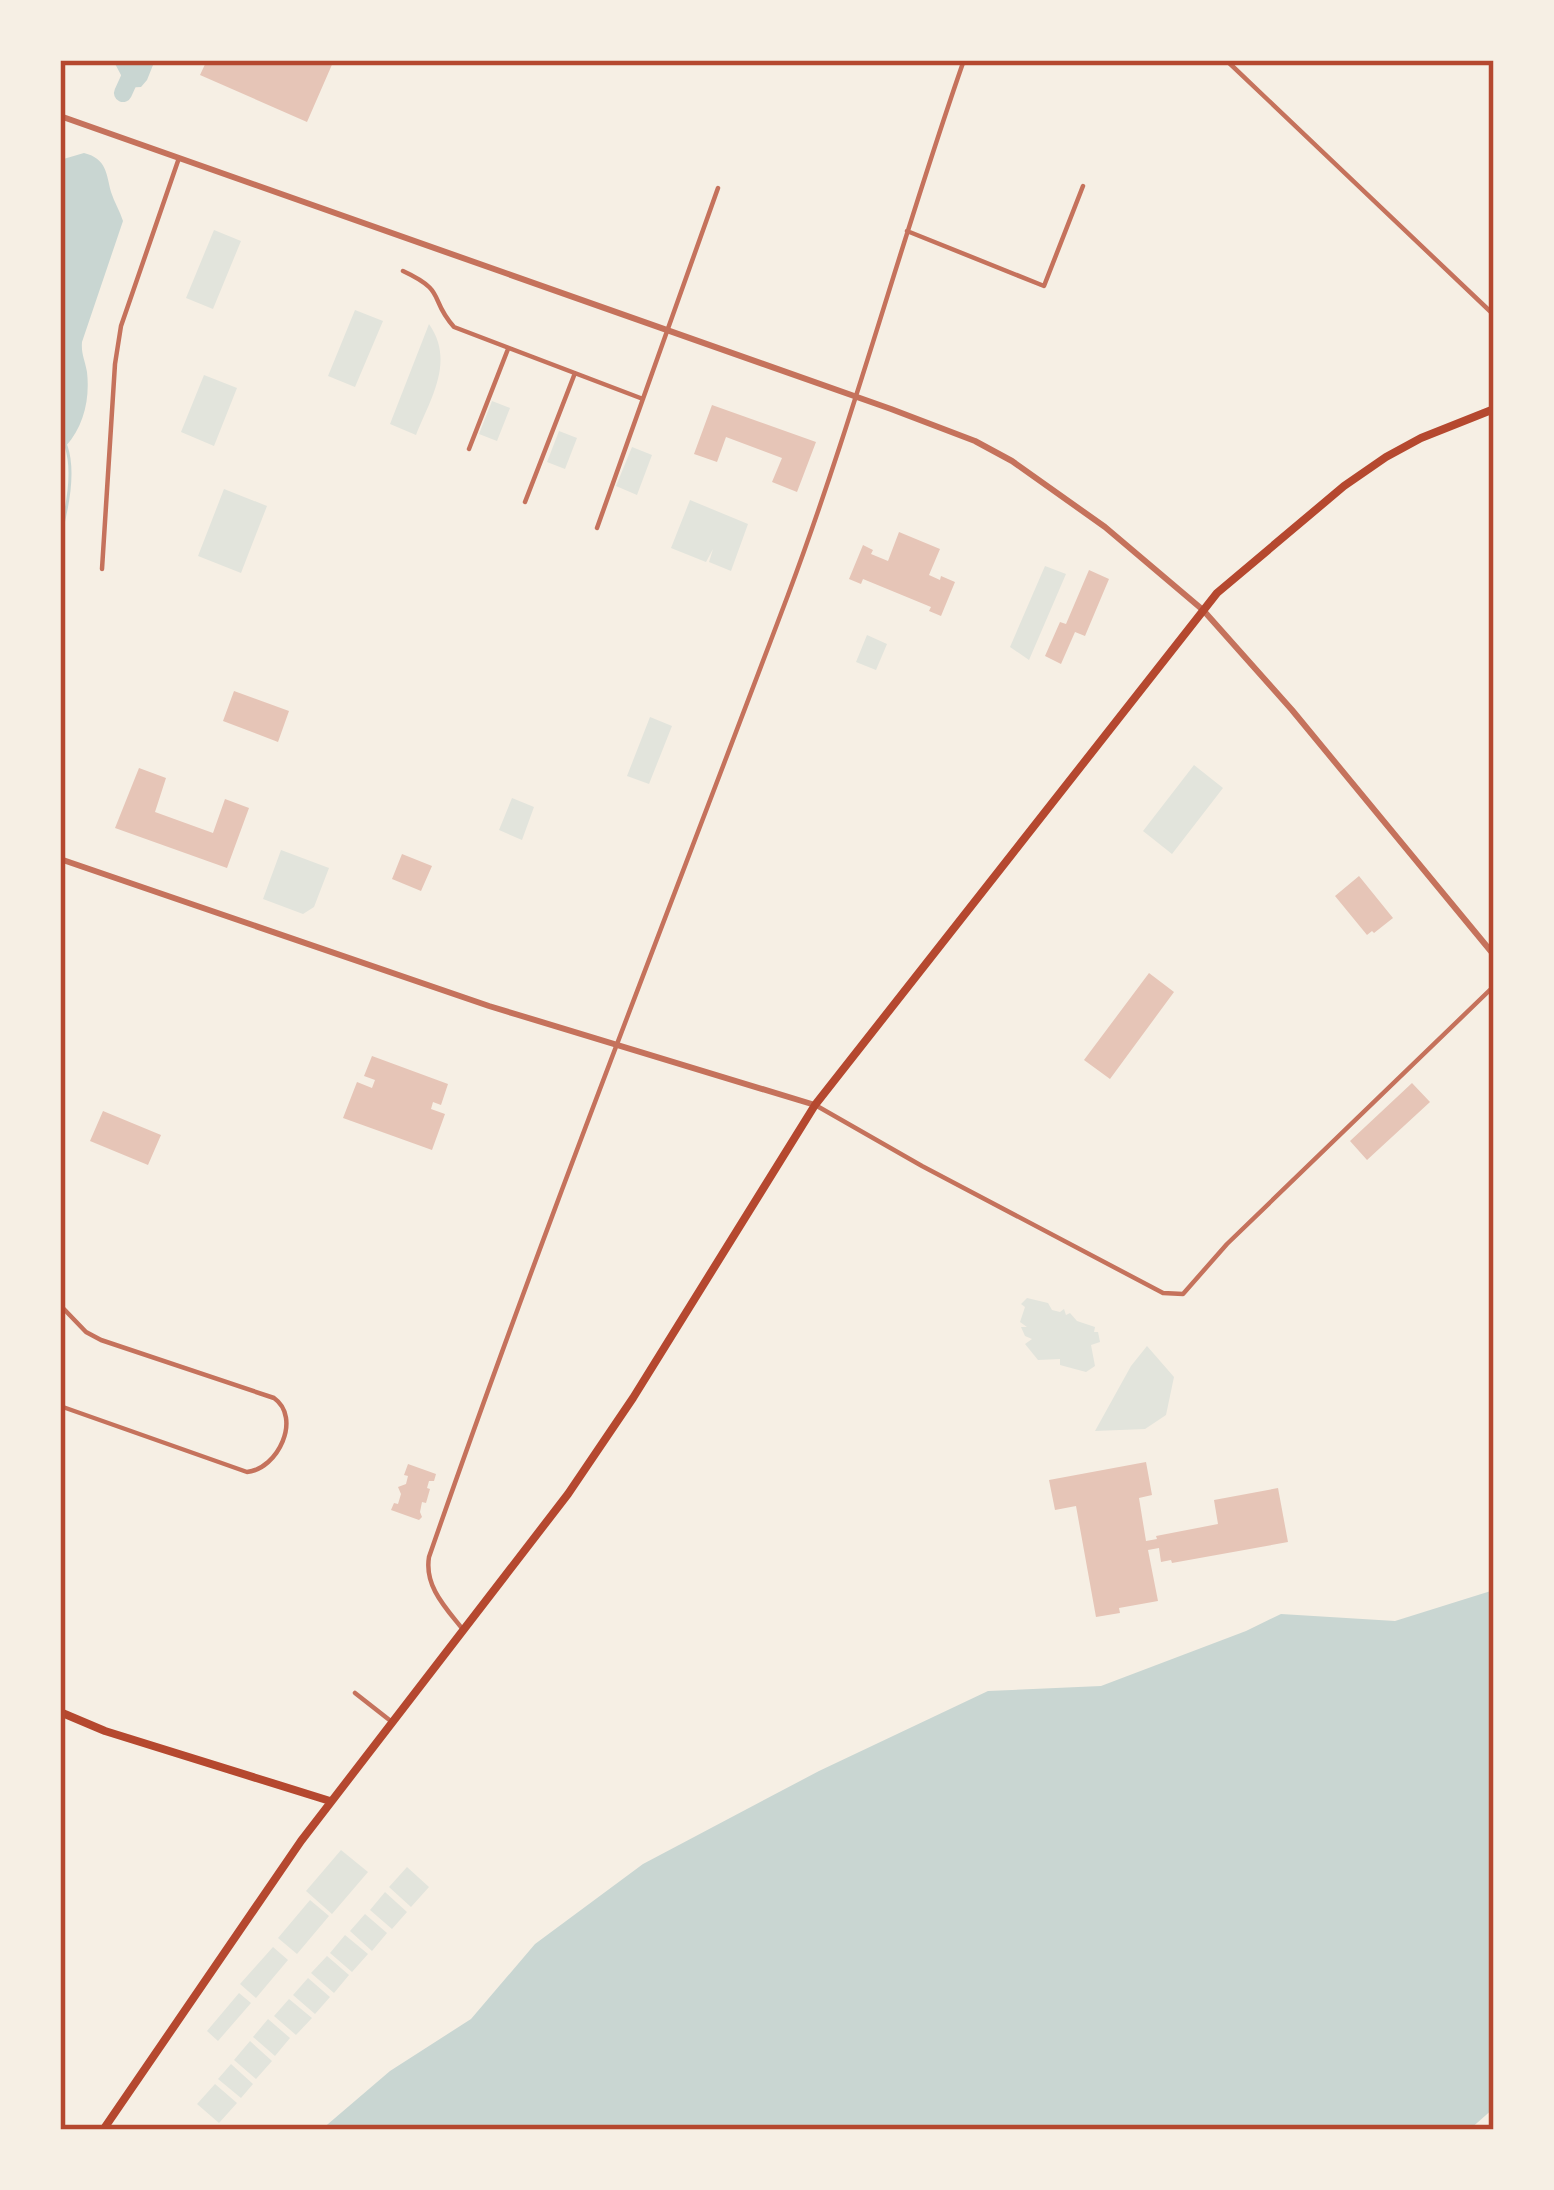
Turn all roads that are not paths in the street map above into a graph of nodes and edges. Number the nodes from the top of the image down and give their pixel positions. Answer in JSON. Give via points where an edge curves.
{"nodes":[{"id":1,"x":964,"y":60,"type":"edge"},
{"id":2,"x":1226,"y":60,"type":"edge"},
{"id":3,"x":60,"y":116,"type":"edge"},
{"id":4,"x":178,"y":158,"type":"junction"},
{"id":5,"x":1083,"y":186,"type":"dead end"},
{"id":6,"x":718,"y":188,"type":"dead end"},
{"id":7,"x":907,"y":231,"type":"junction"},
{"id":8,"x":403,"y":272,"type":"dead end"},
{"id":9,"x":1494,"y":315,"type":"edge"},
{"id":10,"x":668,"y":329,"type":"junction"},
{"id":11,"x":508,"y":350,"type":"junction"},
{"id":12,"x":575,"y":373,"type":"junction"},
{"id":13,"x":856,"y":397,"type":"junction"},
{"id":14,"x":643,"y":399,"type":"junction"},
{"id":15,"x":1494,"y":409,"type":"edge"},
{"id":16,"x":469,"y":449,"type":"dead end"},
{"id":17,"x":525,"y":502,"type":"dead end"},
{"id":18,"x":597,"y":528,"type":"dead end"},
{"id":19,"x":102,"y":569,"type":"dead end"},
{"id":20,"x":1204,"y":610,"type":"junction"},
{"id":21,"x":60,"y":859,"type":"edge"},
{"id":22,"x":1494,"y":955,"type":"edge"},
{"id":23,"x":1494,"y":986,"type":"edge"},
{"id":24,"x":616,"y":1045,"type":"junction"},
{"id":25,"x":814,"y":1105,"type":"junction"},
{"id":26,"x":60,"y":1305,"type":"edge"},
{"id":27,"x":60,"y":1406,"type":"edge"},
{"id":28,"x":464,"y":1631,"type":"junction"},
{"id":29,"x":355,"y":1693,"type":"dead end"},
{"id":30,"x":60,"y":1712,"type":"edge"},
{"id":31,"x":392,"y":1722,"type":"junction"},
{"id":32,"x":330,"y":1801,"type":"junction"},
{"id":33,"x":103,"y":2130,"type":"edge"}],
"edges":[{"from":1,"to":7,"type":"street"},
{"from":2,"to":9,"type":"street"},
{"from":3,"to":4,"type":"street"},
{"from":4,"to":10,"type":"street"},
{"from":4,"to":19,"type":"street","via":[[122,326]]},
{"from":5,"to":7,"type":"street","via":[[1044,286]]},
{"from":6,"to":10,"type":"street"},
{"from":7,"to":13,"type":"street"},
{"from":8,"to":11,"type":"street","via":[[432,287],[454,327]]},
{"from":10,"to":13,"type":"street"},
{"from":10,"to":14,"type":"street"},
{"from":11,"to":12,"type":"street"},
{"from":11,"to":16,"type":"street"},
{"from":12,"to":14,"type":"street"},
{"from":12,"to":17,"type":"street"},
{"from":13,"to":20,"type":"street","via":[[1012,461]]},
{"from":13,"to":24,"type":"street"},
{"from":14,"to":18,"type":"street"},
{"from":15,"to":20,"type":"main road","via":[[1370,468]]},
{"from":20,"to":22,"type":"street"},
{"from":20,"to":25,"type":"main road"},
{"from":21,"to":24,"type":"street"},
{"from":23,"to":25,"type":"street","via":[[1184,1294],[1163,1293]]},
{"from":24,"to":25,"type":"street"},
{"from":24,"to":28,"type":"street","via":[[429,1557],[435,1592]]},
{"from":25,"to":28,"type":"main road","via":[[600,1448]]},
{"from":26,"to":27,"type":"street","via":[[101,1340],[274,1398],[287,1420],[274,1458],[247,1472]]},
{"from":28,"to":31,"type":"main road"},
{"from":29,"to":31,"type":"street"},
{"from":30,"to":32,"type":"main road"},
{"from":31,"to":32,"type":"main road"},
{"from":32,"to":33,"type":"main road"}]}
